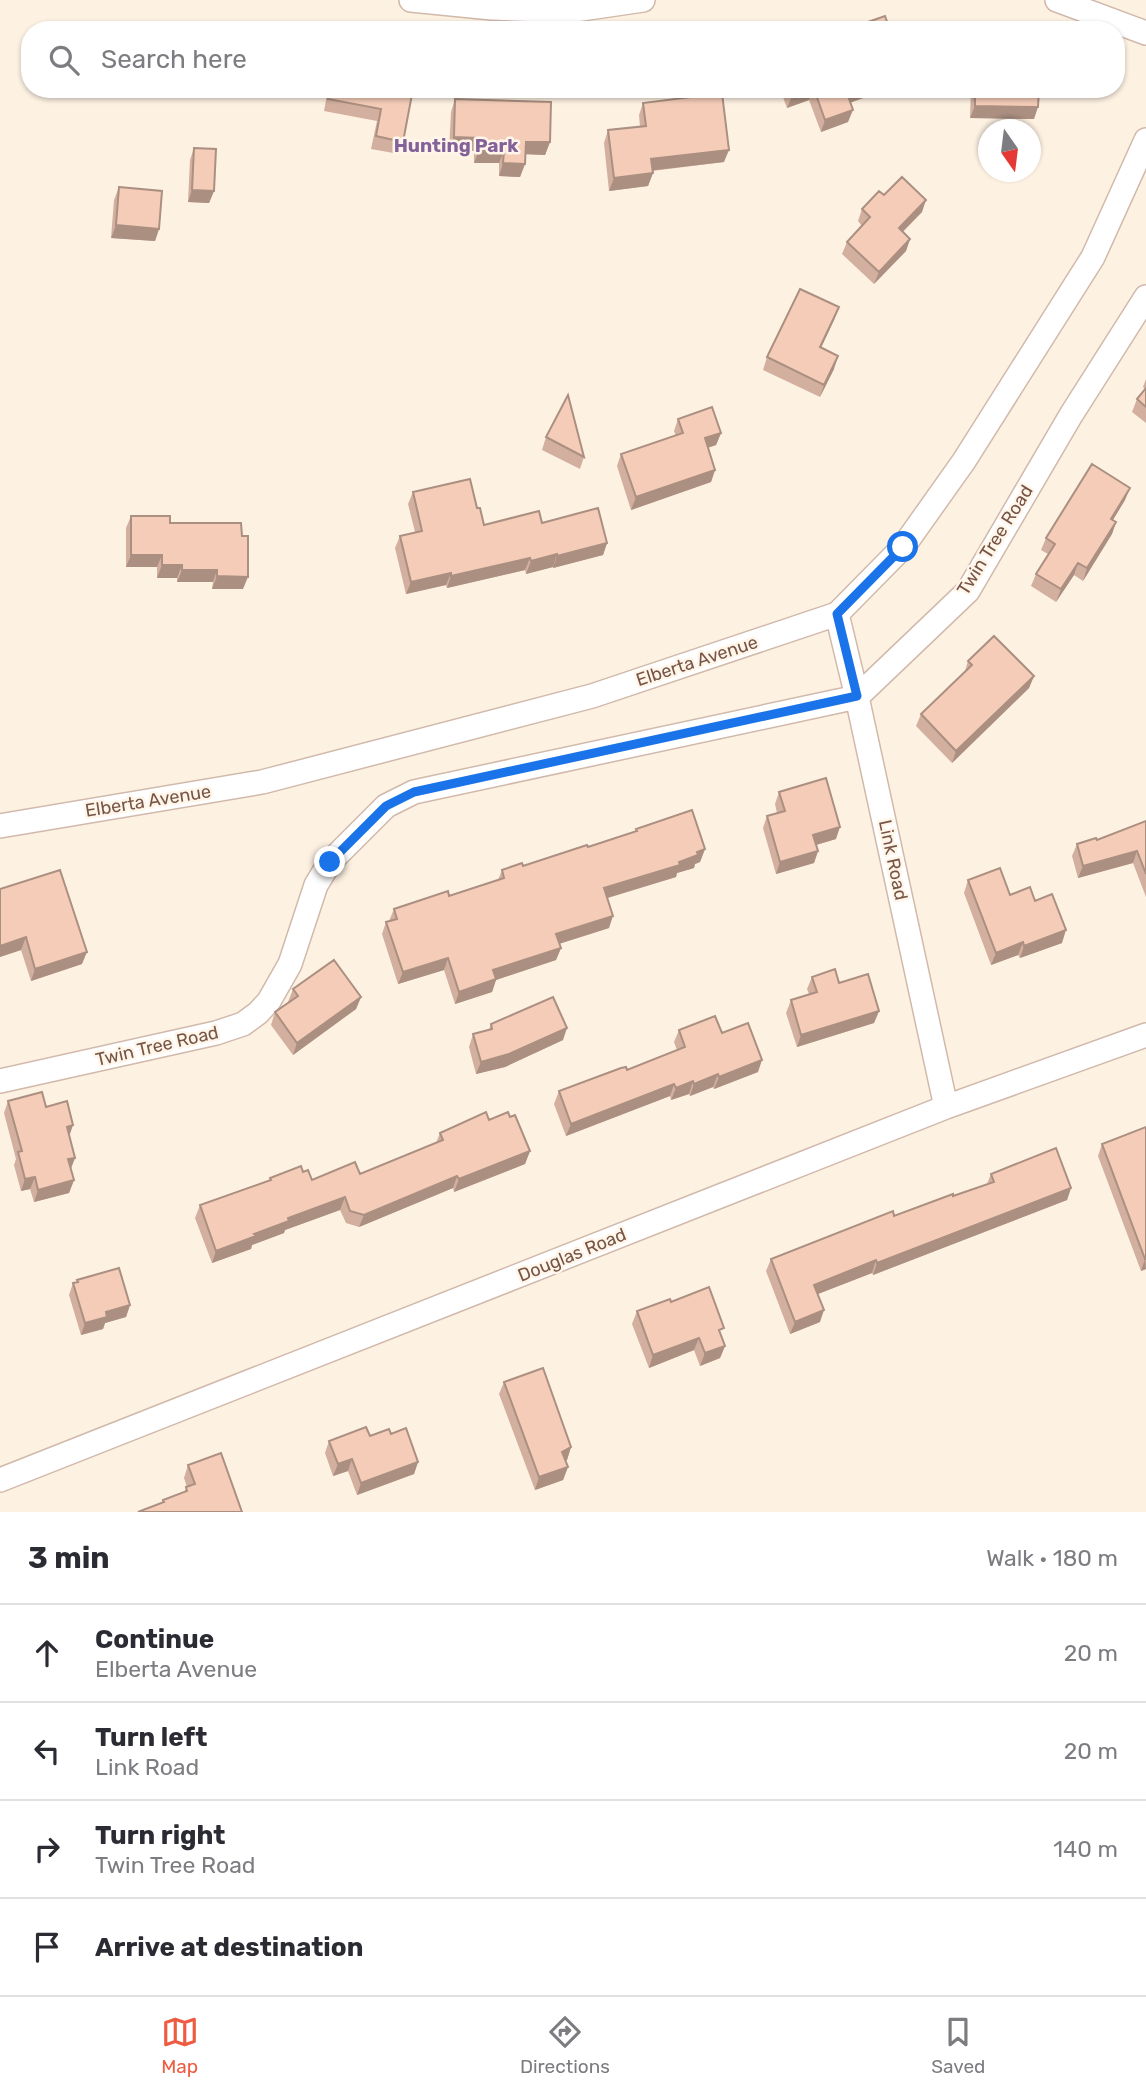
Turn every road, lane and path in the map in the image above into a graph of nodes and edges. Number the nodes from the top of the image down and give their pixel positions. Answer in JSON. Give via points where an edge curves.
{"nodes":[{"id":1,"x":411,"y":0,"type":"edge"},
{"id":2,"x":643,"y":0,"type":"edge"},
{"id":3,"x":1057,"y":0,"type":"edge"},
{"id":4,"x":1114,"y":21,"type":"edge"},
{"id":5,"x":1125,"y":25,"type":"edge"},
{"id":6,"x":1146,"y":33,"type":"edge"},
{"id":7,"x":1146,"y":140,"type":"edge"},
{"id":8,"x":1146,"y":297,"type":"edge"},
{"id":9,"x":837,"y":614,"type":"junction"},
{"id":10,"x":857,"y":696,"type":"junction"},
{"id":11,"x":0,"y":827,"type":"edge"},
{"id":12,"x":1146,"y":1035,"type":"edge"},
{"id":13,"x":0,"y":1081,"type":"edge"},
{"id":14,"x":946,"y":1107,"type":"junction"},
{"id":15,"x":0,"y":1480,"type":"edge"}],
"edges":[{"from":1,"to":2,"type":"street","via":[[568,11]]},
{"from":3,"to":4,"type":"street"},
{"from":5,"to":6,"type":"street"},
{"from":7,"to":9,"type":"street","name":"Elberta Avenue","via":[[1093,257],[964,461],[903,547]]},
{"from":8,"to":10,"type":"street","name":"Twin Tree Road","via":[[968,591]]},
{"from":9,"to":10,"type":"street","name":"Link Road"},
{"from":9,"to":11,"type":"street","name":"Elberta Avenue","via":[[592,696],[262,782]]},
{"from":10,"to":13,"type":"street","name":"Twin Tree Road","via":[[414,792],[386,806],[330,862],[316,885],[290,964],[268,1002],[243,1024]]},
{"from":10,"to":14,"type":"street","name":"Link Road"},
{"from":12,"to":14,"type":"street","name":"Douglas Road"},
{"from":14,"to":15,"type":"street","name":"Douglas Road"}]}
